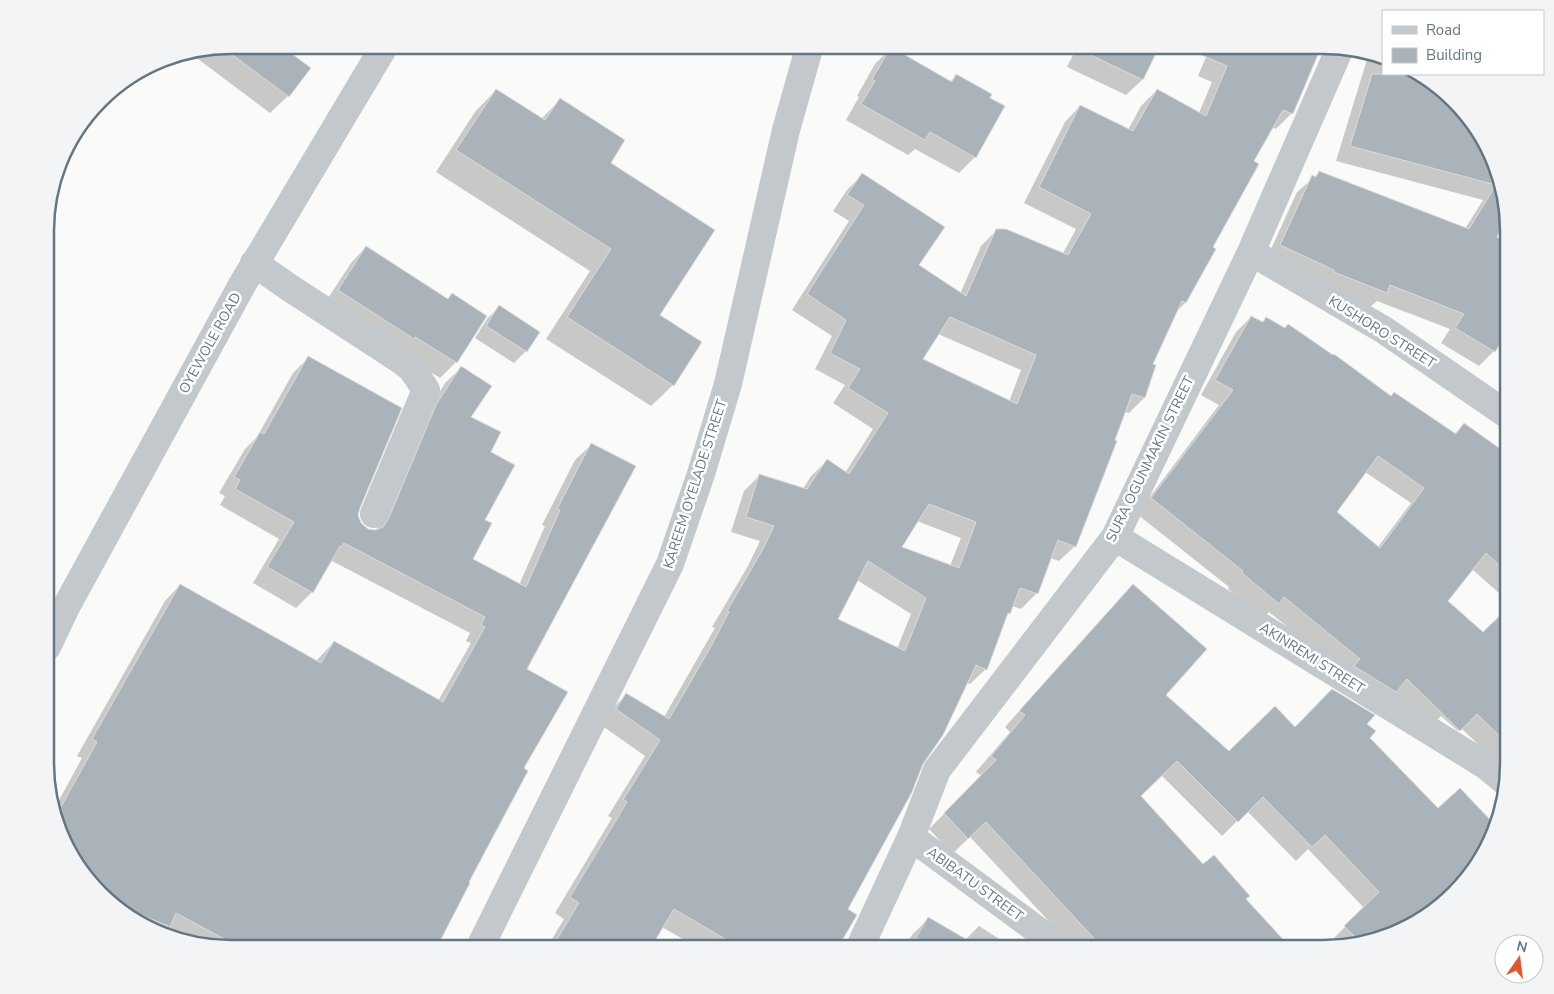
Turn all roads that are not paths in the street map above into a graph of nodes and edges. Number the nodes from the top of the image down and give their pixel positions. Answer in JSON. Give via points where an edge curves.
{"nodes":[{"id":1,"x":380,"y":54,"type":"edge"},
{"id":2,"x":807,"y":54,"type":"edge"},
{"id":3,"x":1337,"y":54,"type":"edge"},
{"id":4,"x":1251,"y":252,"type":"junction"},
{"id":5,"x":254,"y":263,"type":"junction"},
{"id":6,"x":1500,"y":410,"type":"edge"},
{"id":7,"x":374,"y":514,"type":"dead end"},
{"id":8,"x":1115,"y":536,"type":"junction"},
{"id":9,"x":54,"y":631,"type":"edge"},
{"id":10,"x":1500,"y":777,"type":"edge"},
{"id":11,"x":911,"y":837,"type":"junction"},
{"id":12,"x":483,"y":940,"type":"edge"},
{"id":13,"x":863,"y":940,"type":"edge"},
{"id":14,"x":1050,"y":940,"type":"edge"}],
"edges":[{"from":1,"to":5,"type":"street","name":"OYEWOLE ROAD"},
{"from":2,"to":12,"type":"street","name":"KAREEM OYELADE STREET","via":[[786,130],[728,384],[670,564]]},
{"from":3,"to":4,"type":"street","name":"SURA OGUNMAKIN STREET"},
{"from":4,"to":6,"type":"street","name":"KUSHORO STREET","via":[[1384,330]]},
{"from":4,"to":8,"type":"street","name":"SURA OGUNMAKIN STREET"},
{"from":5,"to":7,"type":"street","via":[[402,360],[426,390]]},
{"from":5,"to":9,"type":"street","name":"OYEWOLE ROAD"},
{"from":8,"to":10,"type":"street","name":"AKINREMI STREET"},
{"from":8,"to":11,"type":"street","name":"SURA OGUNMAKIN STREET","via":[[937,770]]},
{"from":11,"to":13,"type":"street","name":"SURA OGUNMAKIN STREET"},
{"from":11,"to":14,"type":"street","name":"ABIBATU STREET"}]}
